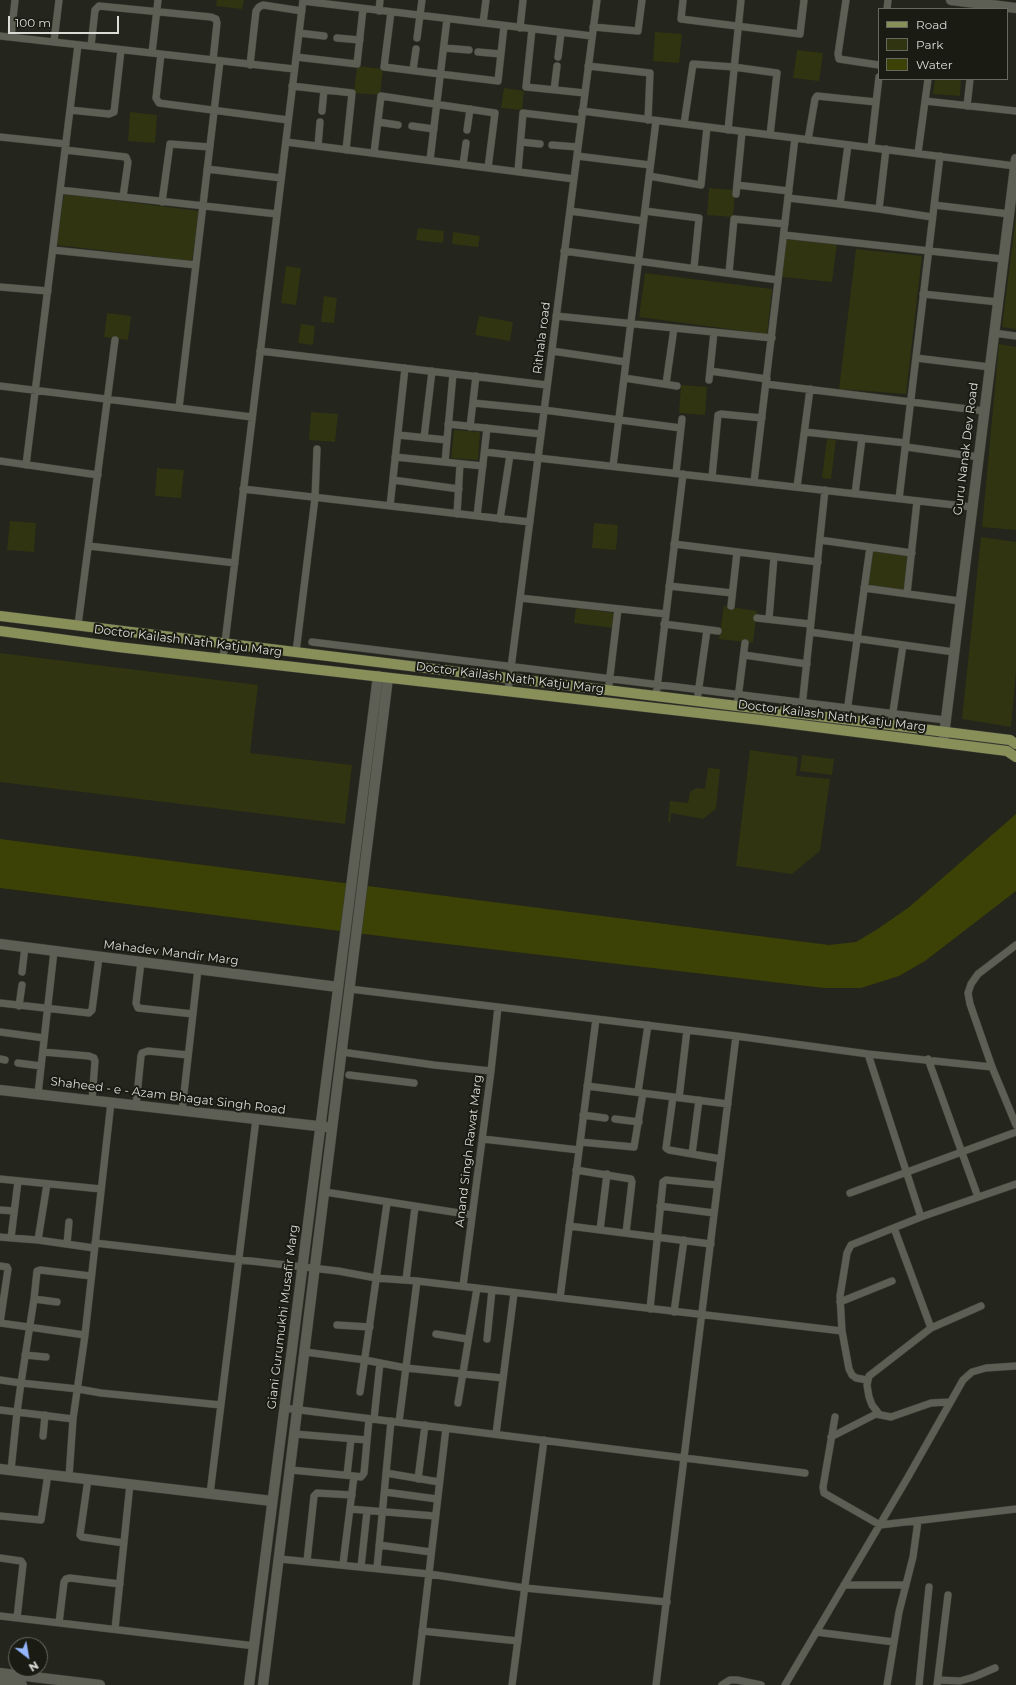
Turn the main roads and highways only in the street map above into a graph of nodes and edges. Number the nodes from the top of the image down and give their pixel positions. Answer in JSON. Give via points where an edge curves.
{"nodes":[{"id":1,"x":0,"y":616,"type":"edge"},
{"id":2,"x":0,"y":631,"type":"edge"},
{"id":3,"x":1016,"y":744,"type":"edge"},
{"id":4,"x":1016,"y":757,"type":"edge"}],
"edges":[{"from":1,"to":3,"type":"main road","name":"Doctor Kailash Nath Katju Marg","via":[[846,719],[1010,740]]},
{"from":2,"to":4,"type":"main road","name":"Doctor Kailash Nath Katju Marg","via":[[761,720],[1007,752]]}]}
